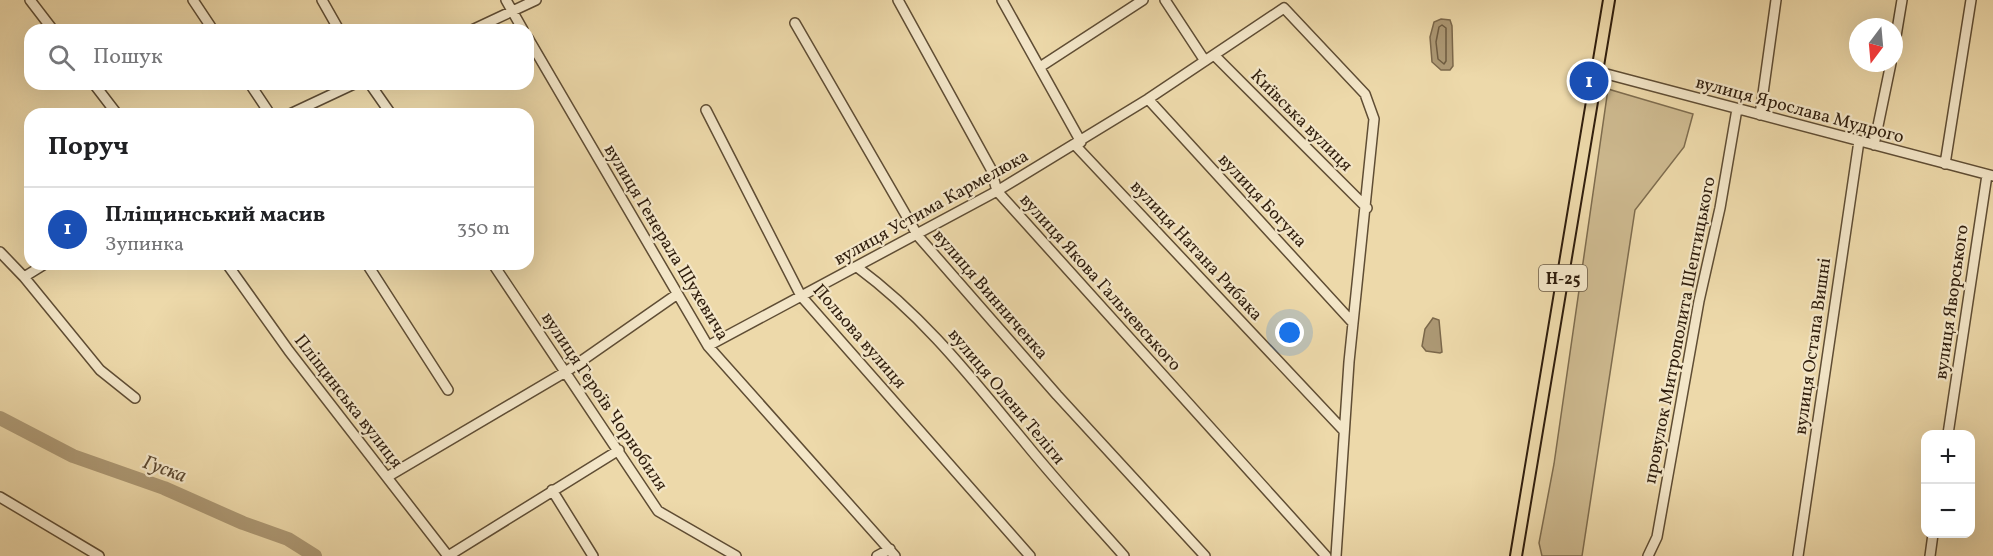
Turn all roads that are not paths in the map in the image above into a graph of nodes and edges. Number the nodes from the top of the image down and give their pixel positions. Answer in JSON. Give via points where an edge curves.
{"nodes":[{"id":1,"x":30,"y":0,"type":"edge"},
{"id":2,"x":193,"y":0,"type":"edge"},
{"id":3,"x":322,"y":0,"type":"edge"},
{"id":4,"x":506,"y":0,"type":"edge"},
{"id":5,"x":536,"y":0,"type":"edge"},
{"id":6,"x":898,"y":0,"type":"edge"},
{"id":7,"x":1002,"y":0,"type":"edge"},
{"id":8,"x":1143,"y":0,"type":"edge"},
{"id":9,"x":1165,"y":0,"type":"edge"},
{"id":10,"x":1609,"y":0,"type":"edge"},
{"id":11,"x":1776,"y":0,"type":"edge"},
{"id":12,"x":1902,"y":0,"type":"edge"},
{"id":13,"x":1971,"y":0,"type":"edge"},
{"id":14,"x":512,"y":11,"type":"junction"},
{"id":15,"x":1899,"y":18,"type":"edge"},
{"id":16,"x":795,"y":23,"type":"dead end"},
{"id":17,"x":48,"y":24,"type":"edge"},
{"id":18,"x":209,"y":24,"type":"edge"},
{"id":19,"x":336,"y":24,"type":"edge"},
{"id":20,"x":485,"y":24,"type":"edge"},
{"id":21,"x":520,"y":24,"type":"edge"},
{"id":22,"x":534,"y":48,"type":"edge"},
{"id":23,"x":1214,"y":55,"type":"junction"},
{"id":24,"x":1205,"y":61,"type":"junction"},
{"id":25,"x":1040,"y":67,"type":"junction"},
{"id":26,"x":1599,"y":72,"type":"junction"},
{"id":27,"x":1889,"y":72,"type":"edge"},
{"id":28,"x":99,"y":90,"type":"edge"},
{"id":29,"x":254,"y":90,"type":"edge"},
{"id":30,"x":341,"y":90,"type":"edge"},
{"id":31,"x":374,"y":90,"type":"edge"},
{"id":32,"x":1148,"y":99,"type":"junction"},
{"id":33,"x":112,"y":108,"type":"edge"},
{"id":34,"x":266,"y":108,"type":"edge"},
{"id":35,"x":303,"y":108,"type":"edge"},
{"id":36,"x":387,"y":108,"type":"edge"},
{"id":37,"x":1737,"y":109,"type":"junction"},
{"id":38,"x":706,"y":110,"type":"dead end"},
{"id":39,"x":1760,"y":115,"type":"junction"},
{"id":40,"x":1859,"y":141,"type":"junction"},
{"id":41,"x":1078,"y":143,"type":"junction"},
{"id":42,"x":1874,"y":145,"type":"junction"},
{"id":43,"x":1945,"y":164,"type":"junction"},
{"id":44,"x":1990,"y":175,"type":"edge"},
{"id":45,"x":997,"y":191,"type":"junction"},
{"id":46,"x":1367,"y":208,"type":"junction"},
{"id":47,"x":918,"y":236,"type":"junction"},
{"id":48,"x":0,"y":252,"type":"edge"},
{"id":49,"x":857,"y":267,"type":"junction"},
{"id":50,"x":35,"y":270,"type":"edge"},
{"id":51,"x":231,"y":270,"type":"edge"},
{"id":52,"x":371,"y":270,"type":"edge"},
{"id":53,"x":498,"y":270,"type":"edge"},
{"id":54,"x":24,"y":277,"type":"junction"},
{"id":55,"x":676,"y":295,"type":"junction"},
{"id":56,"x":801,"y":296,"type":"junction"},
{"id":57,"x":1353,"y":323,"type":"junction"},
{"id":58,"x":708,"y":346,"type":"junction"},
{"id":59,"x":567,"y":371,"type":"junction"},
{"id":60,"x":448,"y":390,"type":"dead end"},
{"id":61,"x":135,"y":398,"type":"dead end"},
{"id":62,"x":1344,"y":430,"type":"junction"},
{"id":63,"x":1949,"y":430,"type":"edge"},
{"id":64,"x":619,"y":450,"type":"junction"},
{"id":65,"x":387,"y":477,"type":"junction"},
{"id":66,"x":552,"y":490,"type":"junction"},
{"id":67,"x":0,"y":497,"type":"edge"},
{"id":68,"x":1932,"y":538,"type":"edge"},
{"id":69,"x":892,"y":553,"type":"edge"},
{"id":70,"x":99,"y":556,"type":"edge"},
{"id":71,"x":448,"y":556,"type":"edge"},
{"id":72,"x":593,"y":556,"type":"edge"},
{"id":73,"x":736,"y":556,"type":"edge"},
{"id":74,"x":877,"y":556,"type":"edge"},
{"id":75,"x":1030,"y":556,"type":"edge"},
{"id":76,"x":1124,"y":556,"type":"edge"},
{"id":77,"x":1205,"y":556,"type":"edge"},
{"id":78,"x":1326,"y":556,"type":"edge"},
{"id":79,"x":1336,"y":556,"type":"edge"},
{"id":80,"x":1516,"y":556,"type":"edge"},
{"id":81,"x":1648,"y":556,"type":"edge"},
{"id":82,"x":1798,"y":556,"type":"edge"},
{"id":83,"x":1930,"y":556,"type":"edge"}],
"edges":[{"from":1,"to":17,"type":"street"},
{"from":2,"to":18,"type":"street"},
{"from":3,"to":19,"type":"street"},
{"from":4,"to":14,"type":"street"},
{"from":5,"to":14,"type":"street"},
{"from":6,"to":45,"type":"street","name":"вулиця Якова Гальчевського","via":[[991,169]]},
{"from":7,"to":25,"type":"street","name":"вулиця Натана Рибака"},
{"from":8,"to":25,"type":"street"},
{"from":9,"to":24,"type":"street"},
{"from":10,"to":26,"type":"main road","number":"Н-25"},
{"from":11,"to":39,"type":"street"},
{"from":12,"to":15,"type":"street"},
{"from":13,"to":43,"type":"street"},
{"from":14,"to":20,"type":"street"},
{"from":14,"to":21,"type":"street"},
{"from":16,"to":47,"type":"street","name":"вулиця Винниченка"},
{"from":22,"to":55,"type":"street","name":"вулиця Генерала Шухевича"},
{"from":23,"to":24,"type":"street","name":"вулиця Устима Кармелюка"},
{"from":23,"to":46,"type":"street","name":"Київська вулиця"},
{"from":23,"to":46,"type":"street","name":"вулиця Устима Кармелюка","via":[[1284,8],[1365,94],[1374,119]]},
{"from":24,"to":32,"type":"street","name":"вулиця Устима Кармелюка"},
{"from":25,"to":41,"type":"street","name":"вулиця Натана Рибака"},
{"from":26,"to":37,"type":"street","name":"вулиця Ярослава Мудрого"},
{"from":26,"to":80,"type":"main road","number":"Н-25"},
{"from":27,"to":42,"type":"street"},
{"from":28,"to":33,"type":"street"},
{"from":29,"to":34,"type":"street"},
{"from":30,"to":35,"type":"street"},
{"from":31,"to":36,"type":"street"},
{"from":32,"to":41,"type":"street","name":"вулиця Устима Кармелюка"},
{"from":32,"to":57,"type":"street","name":"вулиця Богуна"},
{"from":37,"to":39,"type":"street","name":"вулиця Ярослава Мудрого"},
{"from":37,"to":81,"type":"street","name":"провулок Митрополита Шептицького","via":[[1657,537]]},
{"from":38,"to":56,"type":"street","name":"Польова вулиця"},
{"from":39,"to":40,"type":"street","name":"вулиця Ярослава Мудрого"},
{"from":40,"to":42,"type":"street","name":"вулиця Ярослава Мудрого"},
{"from":40,"to":82,"type":"street","name":"вулиця Остапа Вишні"},
{"from":41,"to":45,"type":"street","name":"вулиця Устима Кармелюка"},
{"from":41,"to":62,"type":"street","name":"вулиця Натана Рибака"},
{"from":42,"to":43,"type":"street","name":"вулиця Ярослава Мудрого"},
{"from":43,"to":44,"type":"street","name":"вулиця Ярослава Мудрого"},
{"from":44,"to":63,"type":"street","name":"вулиця Яворського"},
{"from":45,"to":47,"type":"street","name":"вулиця Устима Кармелюка"},
{"from":45,"to":78,"type":"street","name":"вулиця Якова Гальчевського"},
{"from":46,"to":57,"type":"street"},
{"from":47,"to":49,"type":"street","name":"вулиця Устима Кармелюка"},
{"from":47,"to":77,"type":"street","name":"вулиця Винниченка"},
{"from":48,"to":54,"type":"street"},
{"from":49,"to":56,"type":"street","name":"вулиця Устима Кармелюка"},
{"from":49,"to":76,"type":"street","name":"вулиця Олени Теліги","via":[[895,295],[948,349],[1055,480]]},
{"from":50,"to":54,"type":"street"},
{"from":51,"to":65,"type":"street","name":"Пліщинська вулиця"},
{"from":52,"to":60,"type":"street"},
{"from":53,"to":59,"type":"street","name":"вулиця Героїв Чорнобиля"},
{"from":54,"to":61,"type":"street","via":[[100,370]]},
{"from":55,"to":58,"type":"street","name":"вулиця Генерала Шухевича"},
{"from":55,"to":59,"type":"street"},
{"from":56,"to":58,"type":"street","name":"вулиця Устима Кармелюка"},
{"from":56,"to":75,"type":"street","name":"Польова вулиця"},
{"from":57,"to":62,"type":"street"},
{"from":58,"to":69,"type":"street","name":"вулиця Генерала Шухевича"},
{"from":59,"to":64,"type":"street","name":"вулиця Героїв Чорнобиля"},
{"from":59,"to":65,"type":"street"},
{"from":62,"to":79,"type":"street"},
{"from":64,"to":66,"type":"street"},
{"from":64,"to":73,"type":"street","name":"вулиця Героїв Чорнобиля","via":[[658,511]]},
{"from":65,"to":71,"type":"street","name":"Пліщинська вулиця"},
{"from":66,"to":71,"type":"street"},
{"from":66,"to":72,"type":"street"},
{"from":67,"to":70,"type":"street"},
{"from":68,"to":83,"type":"street"},
{"from":69,"to":74,"type":"street"}]}
